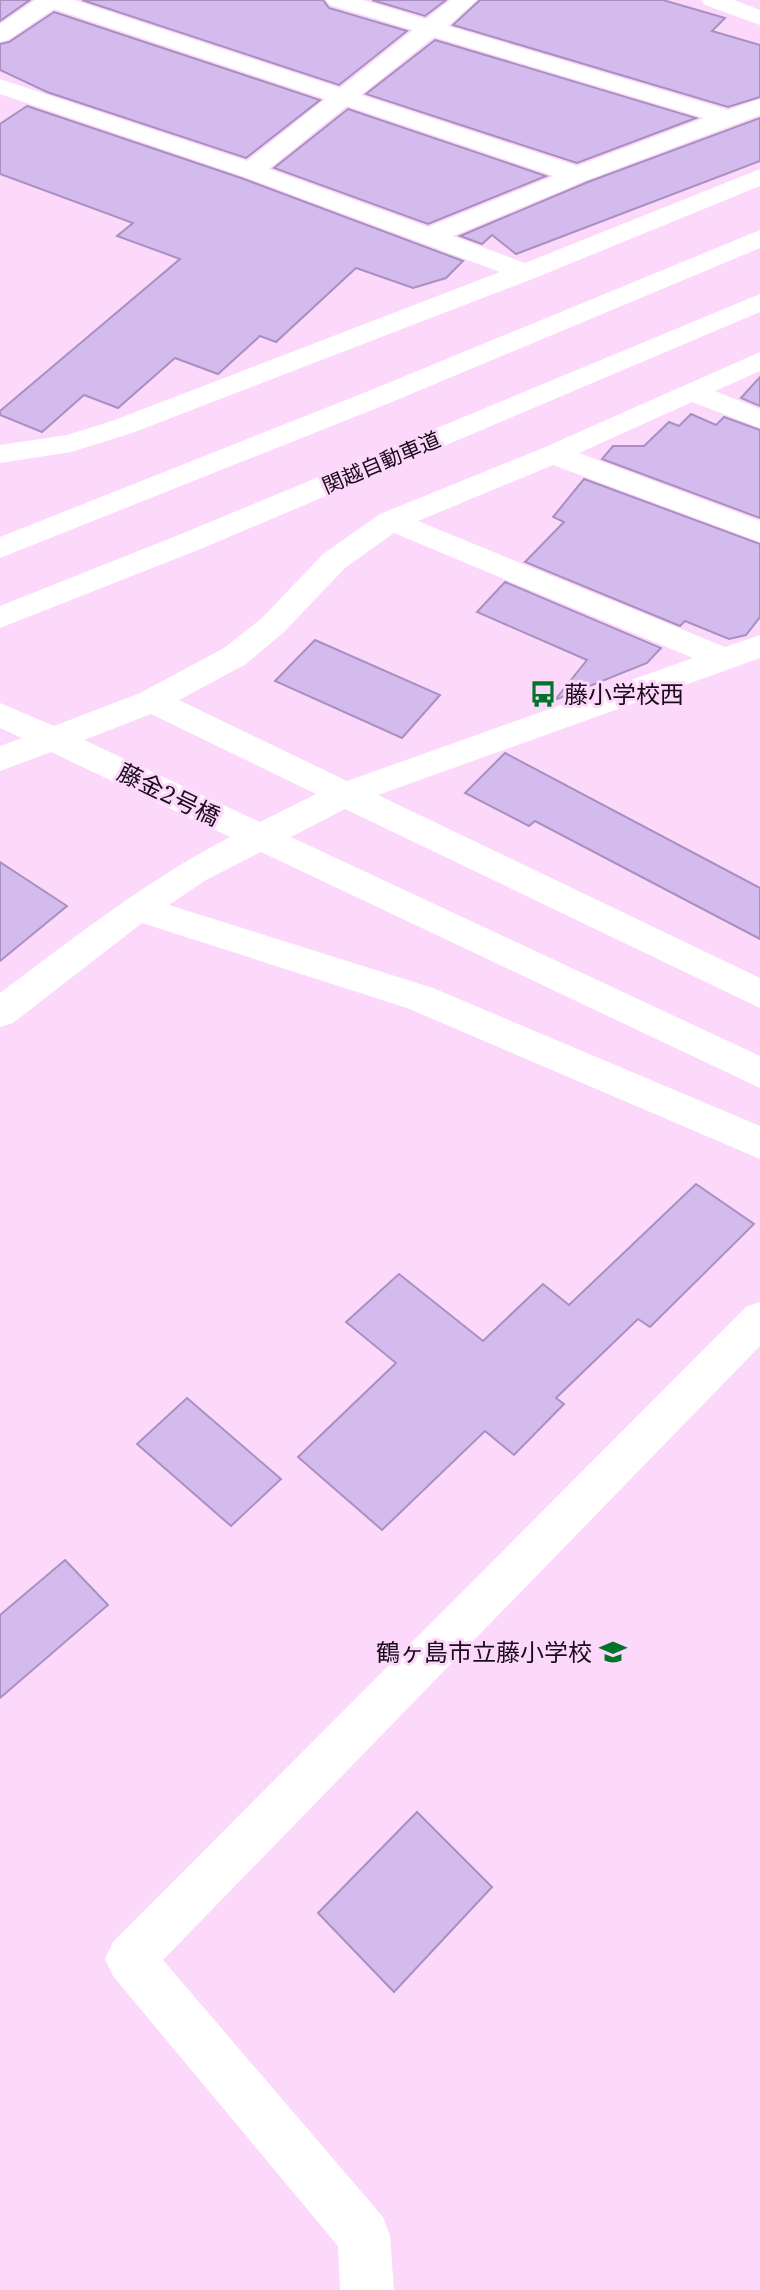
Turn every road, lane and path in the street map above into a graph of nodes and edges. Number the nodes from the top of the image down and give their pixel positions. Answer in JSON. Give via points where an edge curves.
{"nodes":[{"id":1,"x":51,"y":0,"type":"edge"},
{"id":2,"x":338,"y":0,"type":"edge"},
{"id":3,"x":465,"y":0,"type":"edge"},
{"id":4,"x":713,"y":0,"type":"edge"},
{"id":5,"x":760,"y":18,"type":"edge"},
{"id":6,"x":431,"y":27,"type":"junction"},
{"id":7,"x":0,"y":35,"type":"edge"},
{"id":8,"x":0,"y":86,"type":"edge"},
{"id":9,"x":344,"y":97,"type":"junction"},
{"id":10,"x":760,"y":106,"type":"edge"},
{"id":11,"x":729,"y":118,"type":"junction"},
{"id":12,"x":251,"y":171,"type":"junction"},
{"id":13,"x":578,"y":176,"type":"junction"},
{"id":14,"x":760,"y":177,"type":"edge"},
{"id":15,"x":430,"y":236,"type":"junction"},
{"id":16,"x":760,"y":238,"type":"edge"},
{"id":17,"x":524,"y":272,"type":"junction"},
{"id":18,"x":760,"y":302,"type":"edge"},
{"id":19,"x":760,"y":360,"type":"edge"},
{"id":20,"x":690,"y":391,"type":"junction"},
{"id":21,"x":760,"y":418,"type":"edge"},
{"id":22,"x":0,"y":454,"type":"edge"},
{"id":23,"x":553,"y":454,"type":"junction"},
{"id":24,"x":391,"y":521,"type":"junction"},
{"id":25,"x":760,"y":532,"type":"edge"},
{"id":26,"x":0,"y":548,"type":"edge"},
{"id":27,"x":0,"y":618,"type":"edge"},
{"id":28,"x":760,"y":646,"type":"edge"},
{"id":29,"x":725,"y":659,"type":"junction"},
{"id":30,"x":152,"y":701,"type":"junction"},
{"id":31,"x":0,"y":714,"type":"edge"},
{"id":32,"x":0,"y":759,"type":"edge"},
{"id":33,"x":343,"y":794,"type":"junction"},
{"id":34,"x":138,"y":908,"type":"junction"},
{"id":35,"x":760,"y":994,"type":"edge"},
{"id":36,"x":0,"y":1013,"type":"edge"},
{"id":37,"x":760,"y":1073,"type":"edge"},
{"id":38,"x":760,"y":1143,"type":"edge"},
{"id":39,"x":760,"y":1319,"type":"edge"},
{"id":40,"x":367,"y":2290,"type":"edge"}],
"edges":[{"from":1,"to":7,"type":"main road"},
{"from":1,"to":9,"type":"main road"},
{"from":2,"to":6,"type":"main road"},
{"from":3,"to":6,"type":"main road"},
{"from":4,"to":5,"type":"main road"},
{"from":6,"to":9,"type":"main road"},
{"from":6,"to":11,"type":"main road"},
{"from":8,"to":12,"type":"main road"},
{"from":9,"to":12,"type":"main road"},
{"from":9,"to":13,"type":"main road"},
{"from":10,"to":11,"type":"main road"},
{"from":11,"to":13,"type":"main road"},
{"from":12,"to":15,"type":"main road"},
{"from":13,"to":15,"type":"main road"},
{"from":14,"to":17,"type":"main road"},
{"from":15,"to":17,"type":"main road"},
{"from":16,"to":26,"type":"main road"},
{"from":17,"to":22,"type":"main road","via":[[122,427],[71,443]]},
{"from":18,"to":27,"type":"main road","name":"関越自動車道"},
{"from":19,"to":20,"type":"main road"},
{"from":20,"to":21,"type":"main road"},
{"from":20,"to":23,"type":"main road"},
{"from":23,"to":24,"type":"main road"},
{"from":23,"to":25,"type":"main road"},
{"from":24,"to":29,"type":"main road"},
{"from":24,"to":30,"type":"main road","via":[[334,561],[273,625],[235,656]]},
{"from":28,"to":29,"type":"main road"},
{"from":29,"to":33,"type":"main road"},
{"from":30,"to":32,"type":"main road"},
{"from":30,"to":33,"type":"main road"},
{"from":31,"to":37,"type":"main road","name":"藤金2号橋"},
{"from":33,"to":34,"type":"main road","via":[[194,871]]},
{"from":33,"to":35,"type":"main road"},
{"from":34,"to":36,"type":"main road"},
{"from":34,"to":38,"type":"main road","via":[[420,998]]},
{"from":39,"to":40,"type":"main road","via":[[130,1959],[364,2236]]}]}
